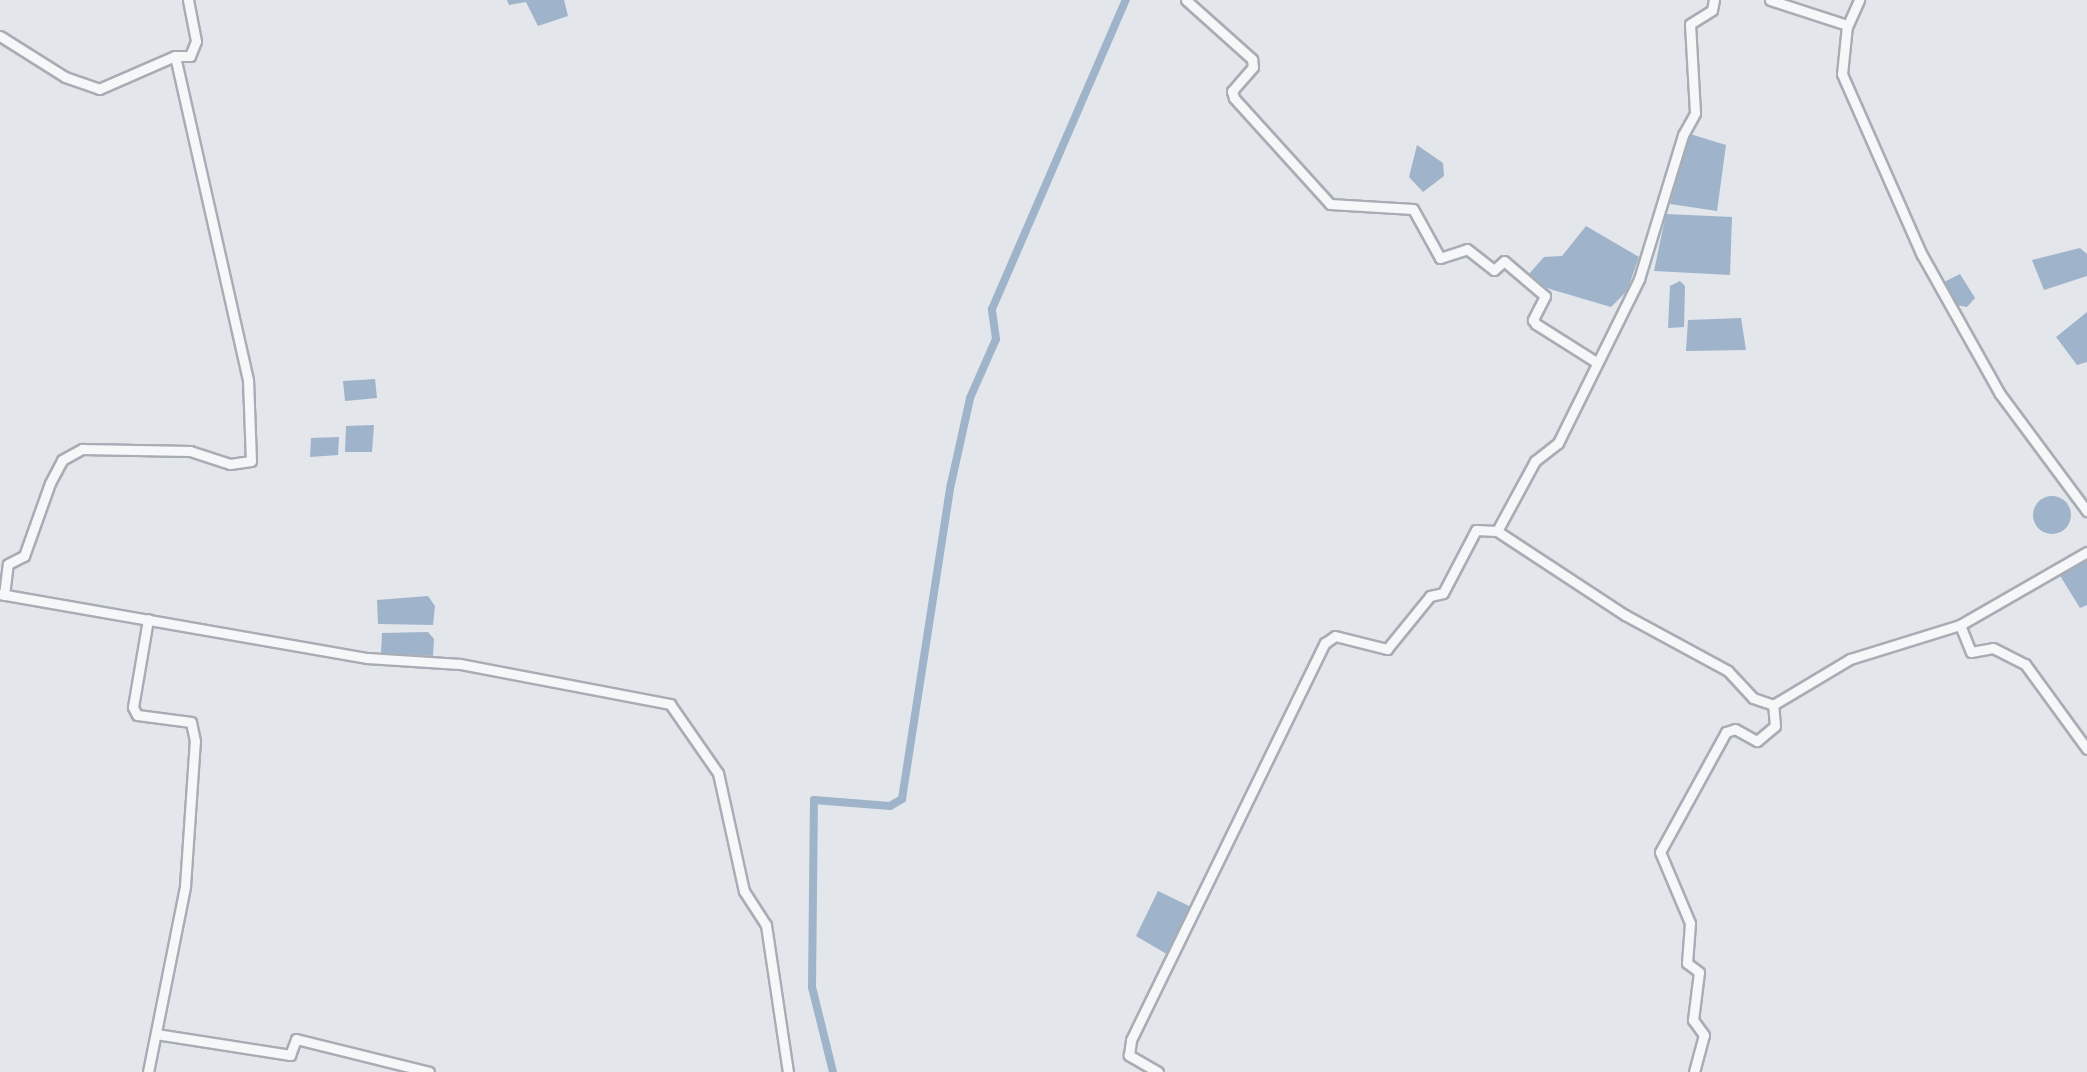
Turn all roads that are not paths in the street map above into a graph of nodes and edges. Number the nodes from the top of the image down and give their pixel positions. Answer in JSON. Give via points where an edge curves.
{"nodes":[{"id":1,"x":188,"y":0,"type":"edge"},
{"id":2,"x":1186,"y":0,"type":"edge"},
{"id":3,"x":1714,"y":0,"type":"edge"},
{"id":4,"x":1770,"y":0,"type":"edge"},
{"id":5,"x":1859,"y":0,"type":"edge"},
{"id":6,"x":1847,"y":27,"type":"junction"},
{"id":7,"x":0,"y":36,"type":"edge"},
{"id":8,"x":175,"y":56,"type":"junction"},
{"id":9,"x":1596,"y":362,"type":"junction"},
{"id":10,"x":2087,"y":511,"type":"edge"},
{"id":11,"x":1497,"y":531,"type":"junction"},
{"id":12,"x":2087,"y":552,"type":"edge"},
{"id":13,"x":2,"y":595,"type":"edge"},
{"id":14,"x":148,"y":620,"type":"junction"},
{"id":15,"x":1960,"y":625,"type":"junction"},
{"id":16,"x":1773,"y":705,"type":"junction"},
{"id":17,"x":2087,"y":749,"type":"edge"},
{"id":18,"x":156,"y":1034,"type":"junction"},
{"id":19,"x":148,"y":1072,"type":"edge"},
{"id":20,"x":429,"y":1072,"type":"edge"},
{"id":21,"x":788,"y":1072,"type":"edge"},
{"id":22,"x":1158,"y":1072,"type":"edge"},
{"id":23,"x":1694,"y":1072,"type":"edge"}],
"edges":[{"from":1,"to":8,"type":"street","via":[[195,50],[190,56]]},
{"from":2,"to":9,"type":"street","via":[[1252,59],[1253,67],[1232,91],[1234,98],[1330,204],[1413,209],[1440,258],[1467,249],[1494,270],[1504,261],[1545,296],[1533,321]]},
{"from":3,"to":9,"type":"street","via":[[1712,10],[1690,24],[1695,113],[1683,135],[1639,279]]},
{"from":4,"to":6,"type":"street"},
{"from":5,"to":6,"type":"street"},
{"from":6,"to":10,"type":"street","via":[[1842,74],[1922,255],[2000,394]]},
{"from":7,"to":8,"type":"street","via":[[86,87],[99,89],[146,73]]},
{"from":8,"to":13,"type":"street","via":[[248,380],[251,461],[230,465],[190,451],[82,449],[62,460],[24,556],[8,564]]},
{"from":9,"to":11,"type":"street","via":[[1558,443],[1535,461]]},
{"from":11,"to":16,"type":"street","via":[[1625,615],[1728,671],[1753,698]]},
{"from":11,"to":22,"type":"street","via":[[1476,530],[1443,593],[1430,596],[1387,649],[1335,636],[1326,643],[1131,1040],[1129,1055]]},
{"from":12,"to":15,"type":"street"},
{"from":13,"to":14,"type":"street"},
{"from":14,"to":18,"type":"street","via":[[133,707],[137,715],[187,720],[195,733],[185,886]]},
{"from":14,"to":21,"type":"street","via":[[367,658],[460,663],[676,708],[718,773],[744,891],[765,925]]},
{"from":15,"to":16,"type":"street","via":[[1850,659]]},
{"from":15,"to":17,"type":"street","via":[[1971,652],[1993,648],[2025,664]]},
{"from":16,"to":23,"type":"street","via":[[1775,726],[1757,741],[1735,729],[1726,732],[1659,852],[1690,923],[1687,963],[1699,972],[1693,1020],[1704,1035]]},
{"from":18,"to":19,"type":"street"},
{"from":18,"to":20,"type":"street","via":[[290,1055],[296,1039]]}]}
